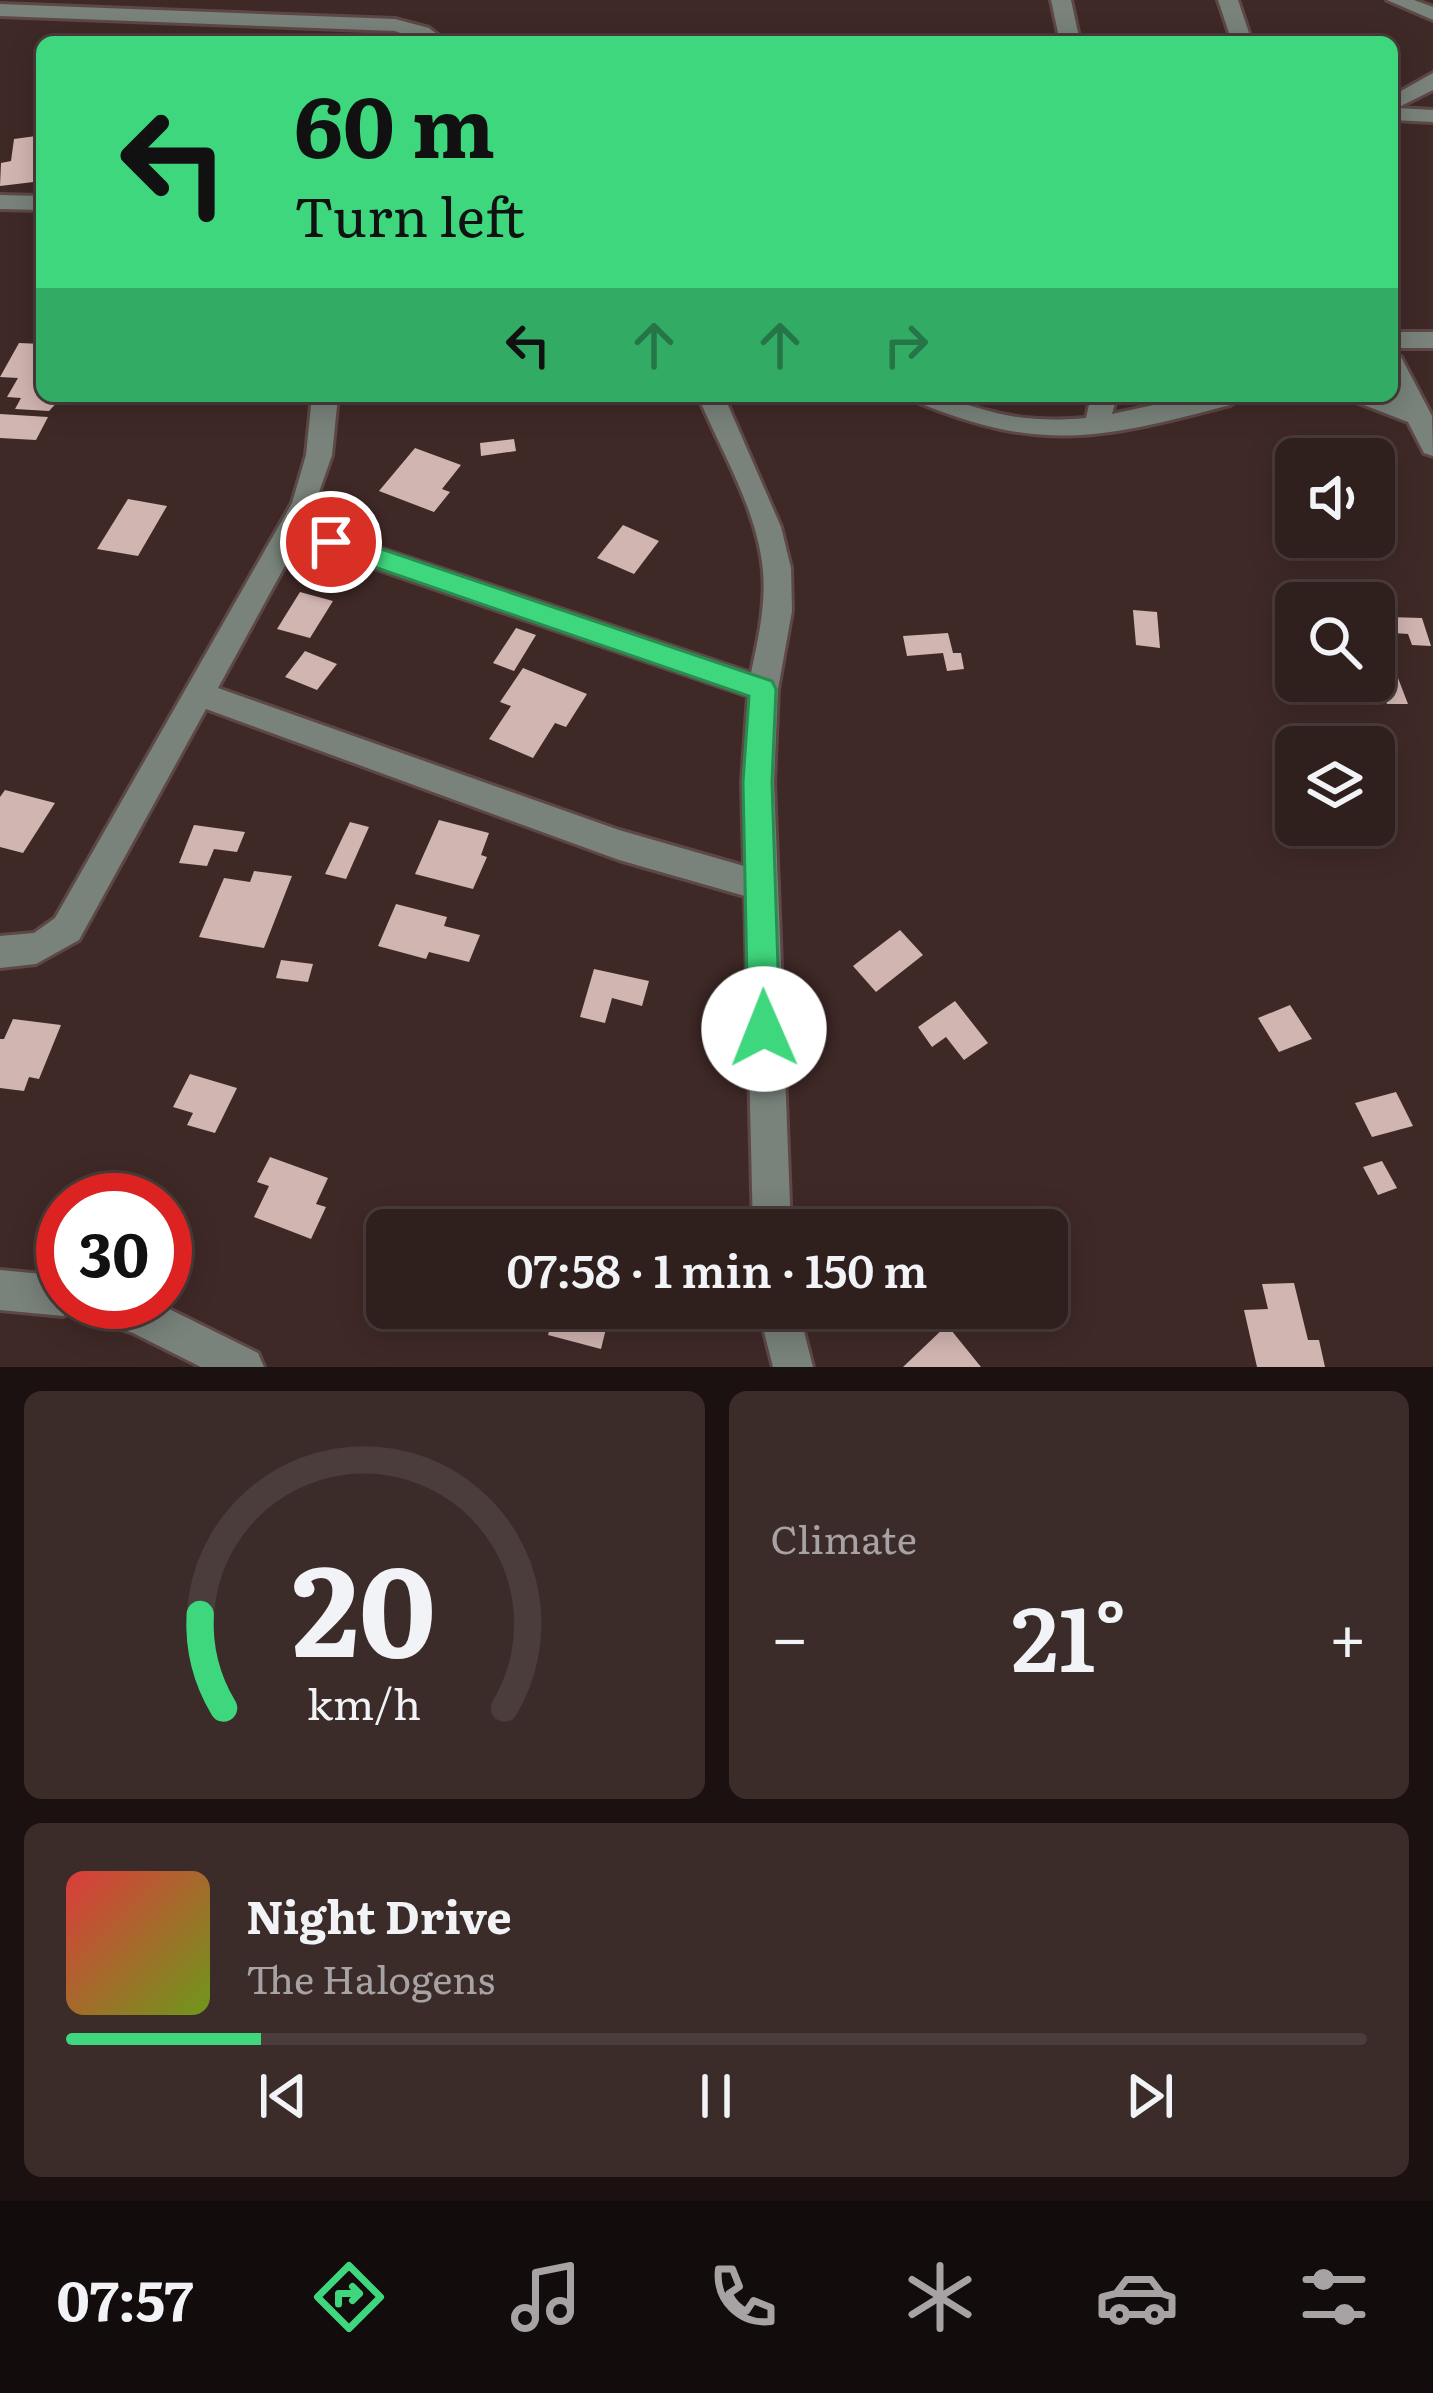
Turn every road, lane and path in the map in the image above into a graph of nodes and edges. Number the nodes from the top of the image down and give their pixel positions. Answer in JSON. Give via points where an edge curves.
{"nodes":[{"id":1,"x":1061,"y":0,"type":"edge"},
{"id":2,"x":1228,"y":0,"type":"edge"},
{"id":3,"x":1397,"y":0,"type":"edge"},
{"id":4,"x":0,"y":10,"type":"edge"},
{"id":5,"x":1433,"y":14,"type":"edge"},
{"id":6,"x":428,"y":36,"type":"edge"},
{"id":7,"x":1069,"y":36,"type":"edge"},
{"id":8,"x":1240,"y":36,"type":"edge"},
{"id":9,"x":1433,"y":79,"type":"edge"},
{"id":10,"x":1398,"y":101,"type":"edge"},
{"id":11,"x":1398,"y":115,"type":"edge"},
{"id":12,"x":1433,"y":116,"type":"edge"},
{"id":13,"x":0,"y":202,"type":"edge"},
{"id":14,"x":36,"y":203,"type":"edge"},
{"id":15,"x":1398,"y":340,"type":"edge"},
{"id":16,"x":1433,"y":340,"type":"edge"},
{"id":17,"x":1398,"y":375,"type":"edge"},
{"id":18,"x":324,"y":402,"type":"edge"},
{"id":19,"x":714,"y":402,"type":"edge"},
{"id":20,"x":941,"y":402,"type":"edge"},
{"id":21,"x":1103,"y":402,"type":"edge"},
{"id":22,"x":1206,"y":402,"type":"edge"},
{"id":23,"x":1380,"y":402,"type":"edge"},
{"id":24,"x":1418,"y":416,"type":"junction"},
{"id":25,"x":1096,"y":429,"type":"junction"},
{"id":26,"x":1433,"y":446,"type":"edge"},
{"id":27,"x":292,"y":529,"type":"junction"},
{"id":28,"x":763,"y":689,"type":"junction"},
{"id":29,"x":202,"y":695,"type":"junction"},
{"id":30,"x":761,"y":886,"type":"junction"},
{"id":31,"x":0,"y":952,"type":"edge"},
{"id":32,"x":771,"y":1209,"type":"edge"},
{"id":33,"x":0,"y":1290,"type":"edge"},
{"id":34,"x":36,"y":1293,"type":"edge"},
{"id":35,"x":167,"y":1329,"type":"edge"},
{"id":36,"x":784,"y":1329,"type":"edge"},
{"id":37,"x":244,"y":1367,"type":"edge"},
{"id":38,"x":794,"y":1367,"type":"edge"}],
"edges":[{"from":1,"to":7,"type":"street"},
{"from":2,"to":8,"type":"street"},
{"from":3,"to":5,"type":"street"},
{"from":4,"to":6,"type":"street","via":[[394,25]]},
{"from":9,"to":10,"type":"street"},
{"from":11,"to":12,"type":"street"},
{"from":13,"to":14,"type":"street"},
{"from":15,"to":16,"type":"street"},
{"from":17,"to":24,"type":"street"},
{"from":18,"to":27,"type":"street","via":[[314,479]]},
{"from":19,"to":28,"type":"street","via":[[777,568]]},
{"from":20,"to":25,"type":"street","via":[[990,421]]},
{"from":21,"to":25,"type":"street"},
{"from":22,"to":25,"type":"street"},
{"from":23,"to":24,"type":"street"},
{"from":24,"to":26,"type":"street"},
{"from":27,"to":28,"type":"street"},
{"from":27,"to":29,"type":"street"},
{"from":28,"to":30,"type":"street"},
{"from":29,"to":30,"type":"street","via":[[619,845]]},
{"from":29,"to":31,"type":"street","via":[[68,928],[26,953]]},
{"from":30,"to":32,"type":"street"},
{"from":33,"to":34,"type":"street"},
{"from":35,"to":37,"type":"street"},
{"from":36,"to":38,"type":"street"}]}
